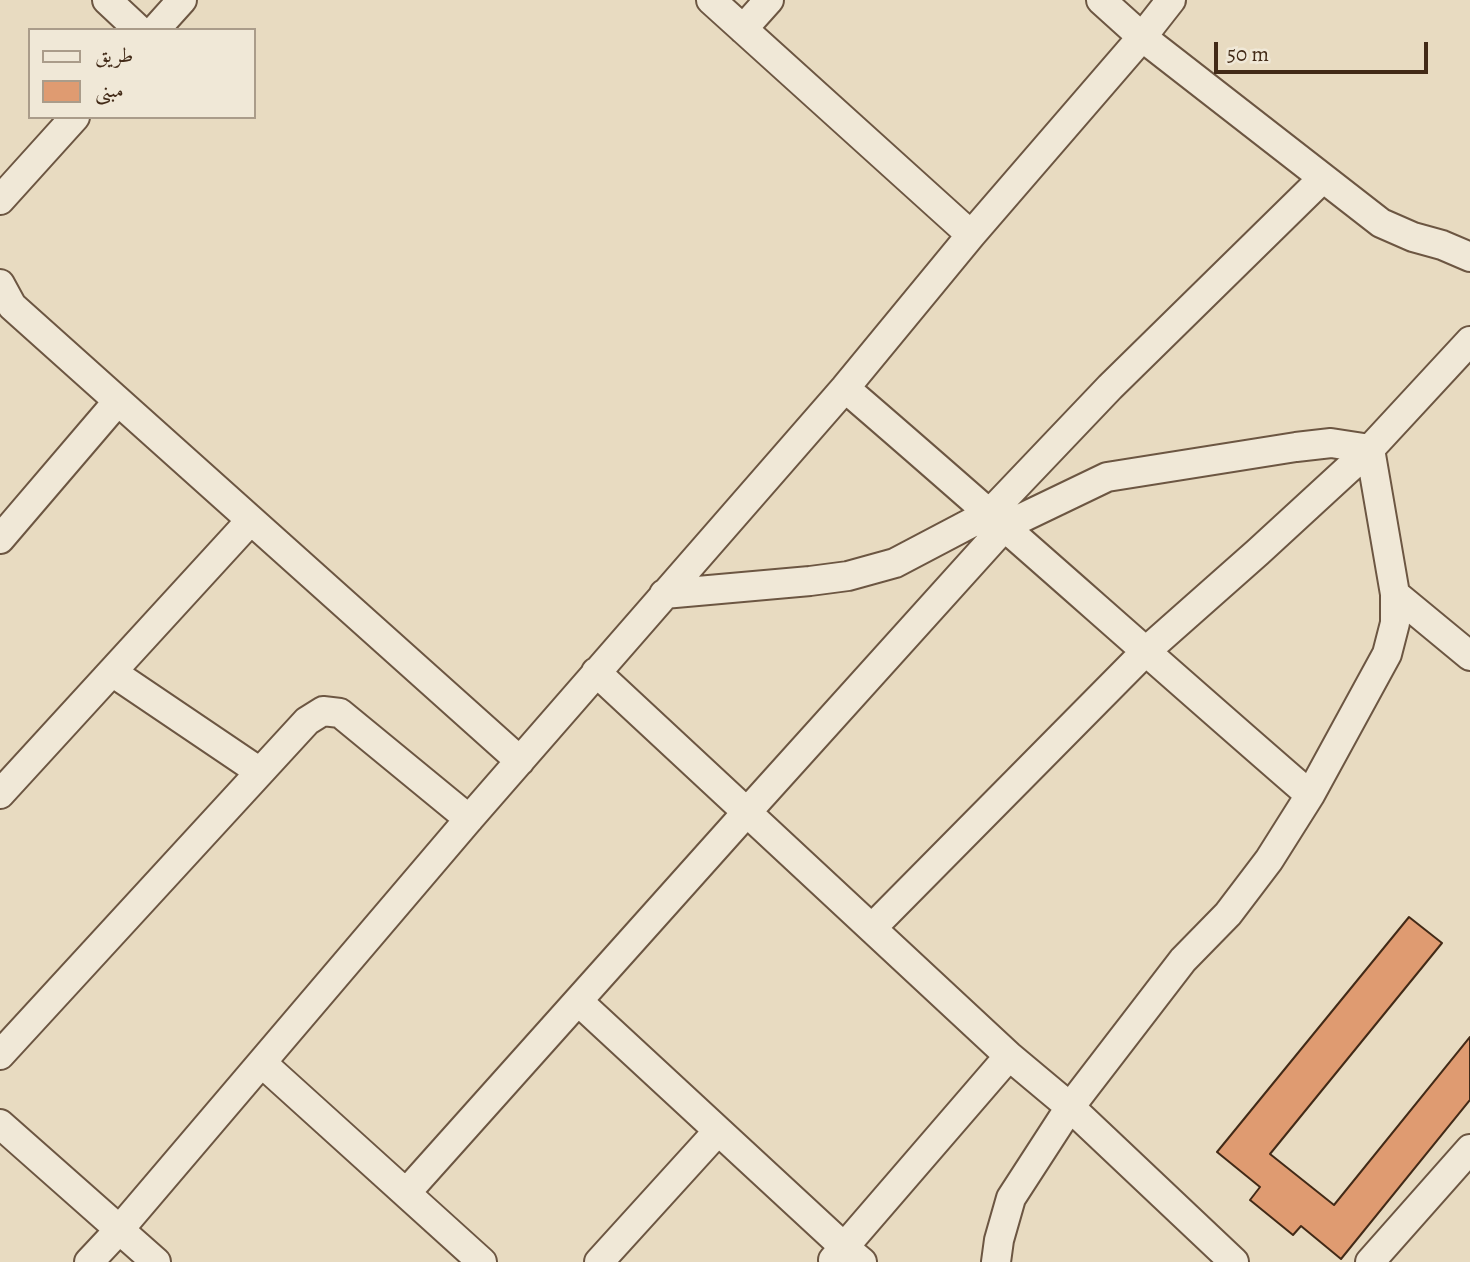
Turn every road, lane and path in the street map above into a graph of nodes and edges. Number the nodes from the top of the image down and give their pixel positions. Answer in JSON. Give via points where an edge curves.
{"nodes":[{"id":1,"x":107,"y":0,"type":"edge"},
{"id":2,"x":181,"y":0,"type":"edge"},
{"id":3,"x":711,"y":0,"type":"edge"},
{"id":4,"x":769,"y":0,"type":"edge"},
{"id":5,"x":1101,"y":0,"type":"edge"},
{"id":6,"x":1171,"y":0,"type":"edge"},
{"id":7,"x":137,"y":28,"type":"edge"},
{"id":8,"x":157,"y":28,"type":"edge"},
{"id":9,"x":743,"y":29,"type":"junction"},
{"id":10,"x":1142,"y":37,"type":"junction"},
{"id":11,"x":73,"y":119,"type":"edge"},
{"id":12,"x":1323,"y":178,"type":"junction"},
{"id":13,"x":0,"y":200,"type":"edge"},
{"id":14,"x":971,"y":236,"type":"junction"},
{"id":15,"x":1470,"y":257,"type":"edge"},
{"id":16,"x":0,"y":284,"type":"edge"},
{"id":17,"x":1470,"y":341,"type":"edge"},
{"id":18,"x":845,"y":388,"type":"junction"},
{"id":19,"x":118,"y":401,"type":"junction"},
{"id":20,"x":1370,"y":449,"type":"junction"},
{"id":21,"x":998,"y":519,"type":"junction"},
{"id":22,"x":251,"y":520,"type":"junction"},
{"id":23,"x":0,"y":539,"type":"edge"},
{"id":24,"x":664,"y":594,"type":"junction"},
{"id":25,"x":1395,"y":594,"type":"junction"},
{"id":26,"x":1145,"y":652,"type":"junction"},
{"id":27,"x":1470,"y":656,"type":"edge"},
{"id":28,"x":112,"y":672,"type":"junction"},
{"id":29,"x":596,"y":672,"type":"junction"},
{"id":30,"x":520,"y":761,"type":"junction"},
{"id":31,"x":260,"y":772,"type":"junction"},
{"id":32,"x":0,"y":794,"type":"edge"},
{"id":33,"x":1310,"y":795,"type":"junction"},
{"id":34,"x":747,"y":812,"type":"junction"},
{"id":35,"x":469,"y":819,"type":"junction"},
{"id":36,"x":872,"y":928,"type":"junction"},
{"id":37,"x":578,"y":1001,"type":"junction"},
{"id":38,"x":0,"y":1055,"type":"edge"},
{"id":39,"x":1009,"y":1056,"type":"junction"},
{"id":40,"x":262,"y":1063,"type":"junction"},
{"id":41,"x":1070,"y":1107,"type":"junction"},
{"id":42,"x":0,"y":1124,"type":"edge"},
{"id":43,"x":718,"y":1131,"type":"junction"},
{"id":44,"x":1470,"y":1149,"type":"edge"},
{"id":45,"x":406,"y":1193,"type":"junction"},
{"id":46,"x":119,"y":1230,"type":"junction"},
{"id":47,"x":845,"y":1257,"type":"edge"},
{"id":48,"x":89,"y":1262,"type":"edge"},
{"id":49,"x":156,"y":1262,"type":"edge"},
{"id":50,"x":482,"y":1262,"type":"edge"},
{"id":51,"x":599,"y":1262,"type":"edge"},
{"id":52,"x":996,"y":1262,"type":"edge"},
{"id":53,"x":1234,"y":1262,"type":"edge"},
{"id":54,"x":1370,"y":1262,"type":"edge"}],
"edges":[{"from":1,"to":7,"type":"street"},
{"from":2,"to":8,"type":"street"},
{"from":3,"to":9,"type":"street"},
{"from":4,"to":9,"type":"street"},
{"from":5,"to":10,"type":"street"},
{"from":6,"to":10,"type":"street"},
{"from":9,"to":14,"type":"street"},
{"from":10,"to":12,"type":"street"},
{"from":10,"to":14,"type":"street"},
{"from":11,"to":13,"type":"street"},
{"from":12,"to":15,"type":"street","via":[[1381,223]]},
{"from":12,"to":21,"type":"street","via":[[1110,387]]},
{"from":14,"to":18,"type":"street"},
{"from":16,"to":19,"type":"street","via":[[12,306]]},
{"from":17,"to":20,"type":"street"},
{"from":18,"to":21,"type":"street"},
{"from":18,"to":24,"type":"street"},
{"from":19,"to":22,"type":"street"},
{"from":19,"to":23,"type":"street"},
{"from":20,"to":21,"type":"street","via":[[1319,444],[1107,477]]},
{"from":20,"to":25,"type":"street"},
{"from":20,"to":26,"type":"street"},
{"from":21,"to":24,"type":"street","via":[[895,563],[848,576]]},
{"from":21,"to":26,"type":"street"},
{"from":21,"to":34,"type":"street"},
{"from":22,"to":28,"type":"street"},
{"from":22,"to":30,"type":"street"},
{"from":24,"to":29,"type":"street"},
{"from":25,"to":27,"type":"street"},
{"from":25,"to":33,"type":"street","via":[[1395,623],[1387,654]]},
{"from":26,"to":33,"type":"street"},
{"from":26,"to":36,"type":"street"},
{"from":28,"to":31,"type":"street"},
{"from":28,"to":32,"type":"street"},
{"from":29,"to":30,"type":"street"},
{"from":29,"to":34,"type":"street"},
{"from":30,"to":35,"type":"street"},
{"from":31,"to":35,"type":"street","via":[[307,721],[323,712],[340,713]]},
{"from":31,"to":38,"type":"street"},
{"from":33,"to":41,"type":"street","via":[[1228,914],[1183,960]]},
{"from":34,"to":36,"type":"street"},
{"from":34,"to":37,"type":"street"},
{"from":35,"to":40,"type":"street"},
{"from":36,"to":39,"type":"street"},
{"from":37,"to":43,"type":"street"},
{"from":37,"to":45,"type":"street"},
{"from":39,"to":41,"type":"street"},
{"from":39,"to":47,"type":"street"},
{"from":40,"to":45,"type":"street"},
{"from":40,"to":46,"type":"street"},
{"from":41,"to":52,"type":"street","via":[[1011,1198]]},
{"from":41,"to":53,"type":"street"},
{"from":42,"to":46,"type":"street"},
{"from":43,"to":47,"type":"street"},
{"from":43,"to":51,"type":"street"},
{"from":44,"to":54,"type":"street"},
{"from":45,"to":50,"type":"street"},
{"from":46,"to":48,"type":"street"},
{"from":46,"to":49,"type":"street"}]}
